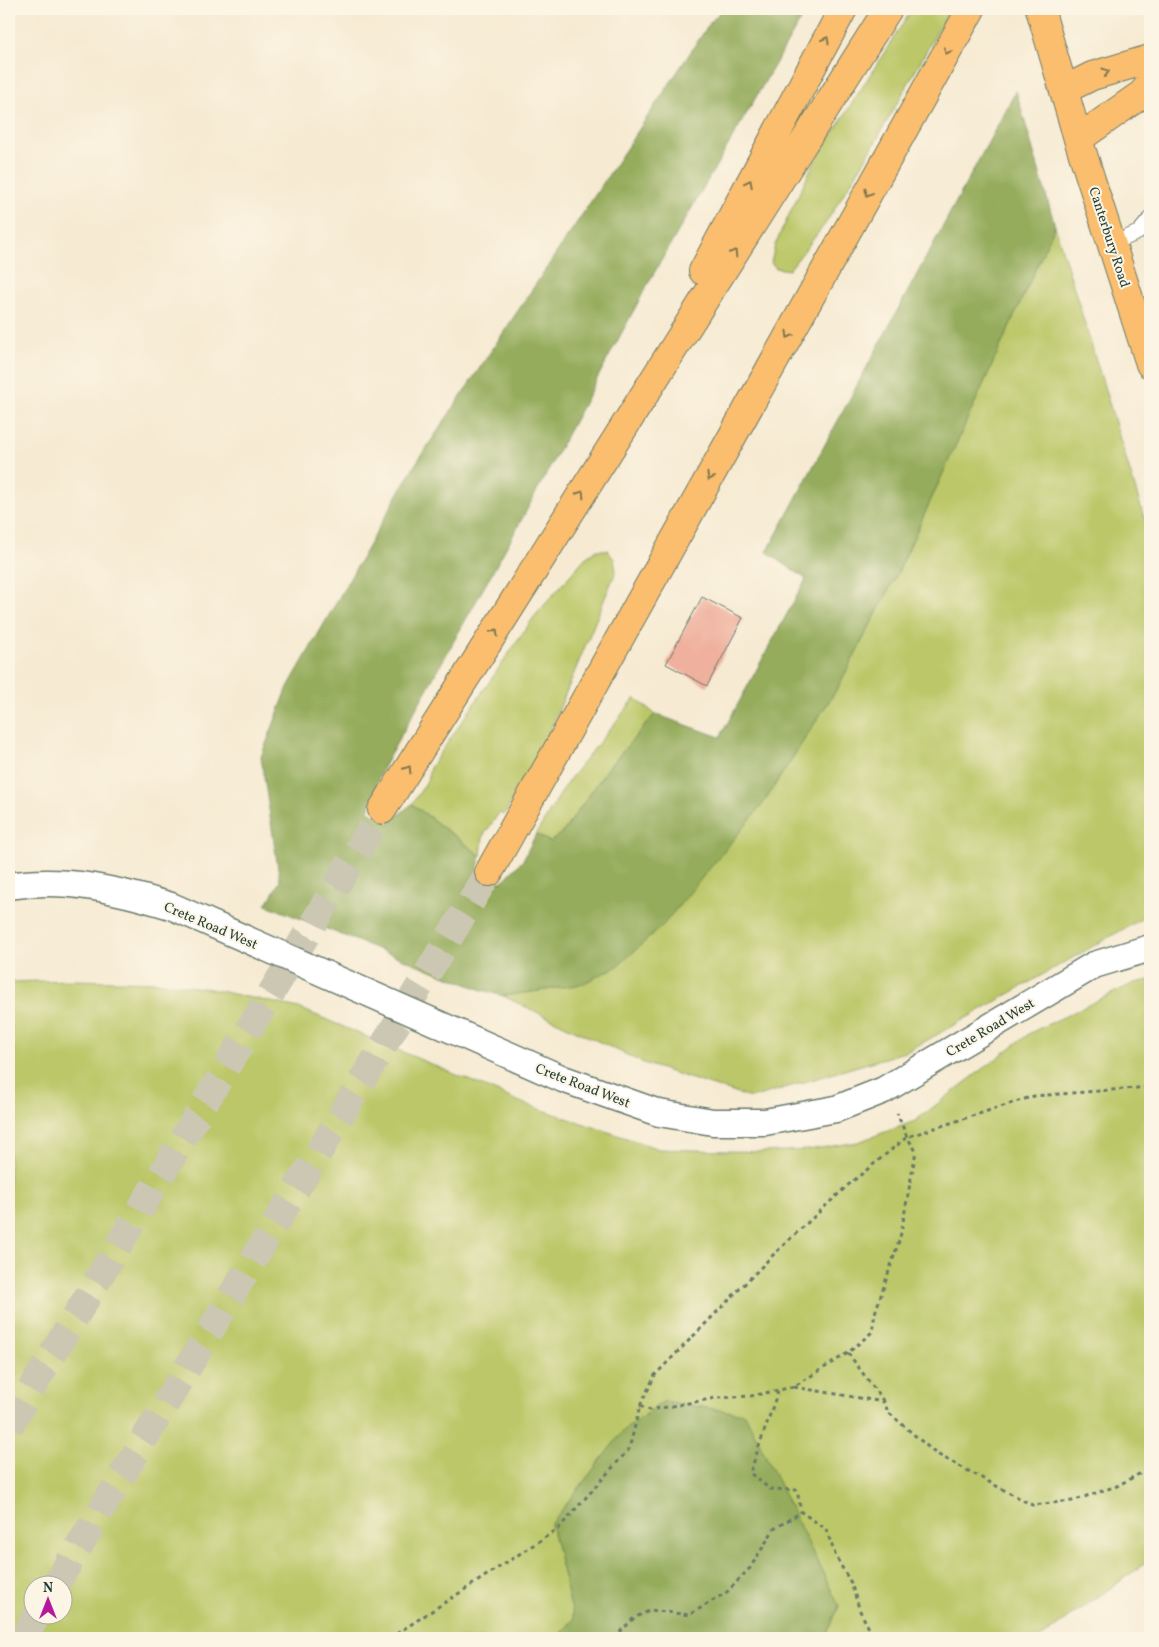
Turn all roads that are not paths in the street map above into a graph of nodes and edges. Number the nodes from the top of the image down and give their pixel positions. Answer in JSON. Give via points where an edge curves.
{"nodes":[{"id":1,"x":843,"y":9,"type":"edge"},
{"id":2,"x":888,"y":9,"type":"edge"},
{"id":3,"x":971,"y":9,"type":"edge"},
{"id":4,"x":1040,"y":9,"type":"edge"},
{"id":5,"x":1150,"y":59,"type":"edge"},
{"id":6,"x":1150,"y":84,"type":"edge"},
{"id":7,"x":1064,"y":90,"type":"junction"},
{"id":8,"x":1078,"y":138,"type":"junction"},
{"id":9,"x":1150,"y":219,"type":"edge"},
{"id":10,"x":1112,"y":244,"type":"junction"},
{"id":11,"x":1150,"y":364,"type":"edge"},
{"id":12,"x":614,"y":444,"type":"junction"},
{"id":13,"x":382,"y":810,"type":"tunnel mouth"},
{"id":14,"x":489,"y":872,"type":"tunnel mouth"},
{"id":15,"x":9,"y":886,"type":"edge"},
{"id":16,"x":1150,"y":948,"type":"edge"}],
"edges":[{"from":12,"to":1,"type":"main road","one_way":true,"via":[[760,161]]},
{"from":12,"to":2,"type":"main road","one_way":true},
{"from":3,"to":14,"type":"main road","one_way":true},
{"from":4,"to":7,"type":"main road","name":"Canterbury Road"},
{"from":7,"to":5,"type":"main road","one_way":true,"via":[[1092,76]]},
{"from":6,"to":8,"type":"main road","via":[[1142,94]]},
{"from":7,"to":8,"type":"main road","name":"Canterbury Road"},
{"from":8,"to":10,"type":"main road","name":"Canterbury Road"},
{"from":9,"to":10,"type":"lane","via":[[1140,232]]},
{"from":10,"to":11,"type":"main road","name":"Canterbury Road"},
{"from":13,"to":12,"type":"main road","one_way":true},
{"from":15,"to":16,"type":"street","name":"Crete Road West","via":[[67,883],[119,890],[171,906],[563,1079],[659,1113],[713,1122],[765,1122],[836,1109],[884,1090],[1094,965]]}]}
